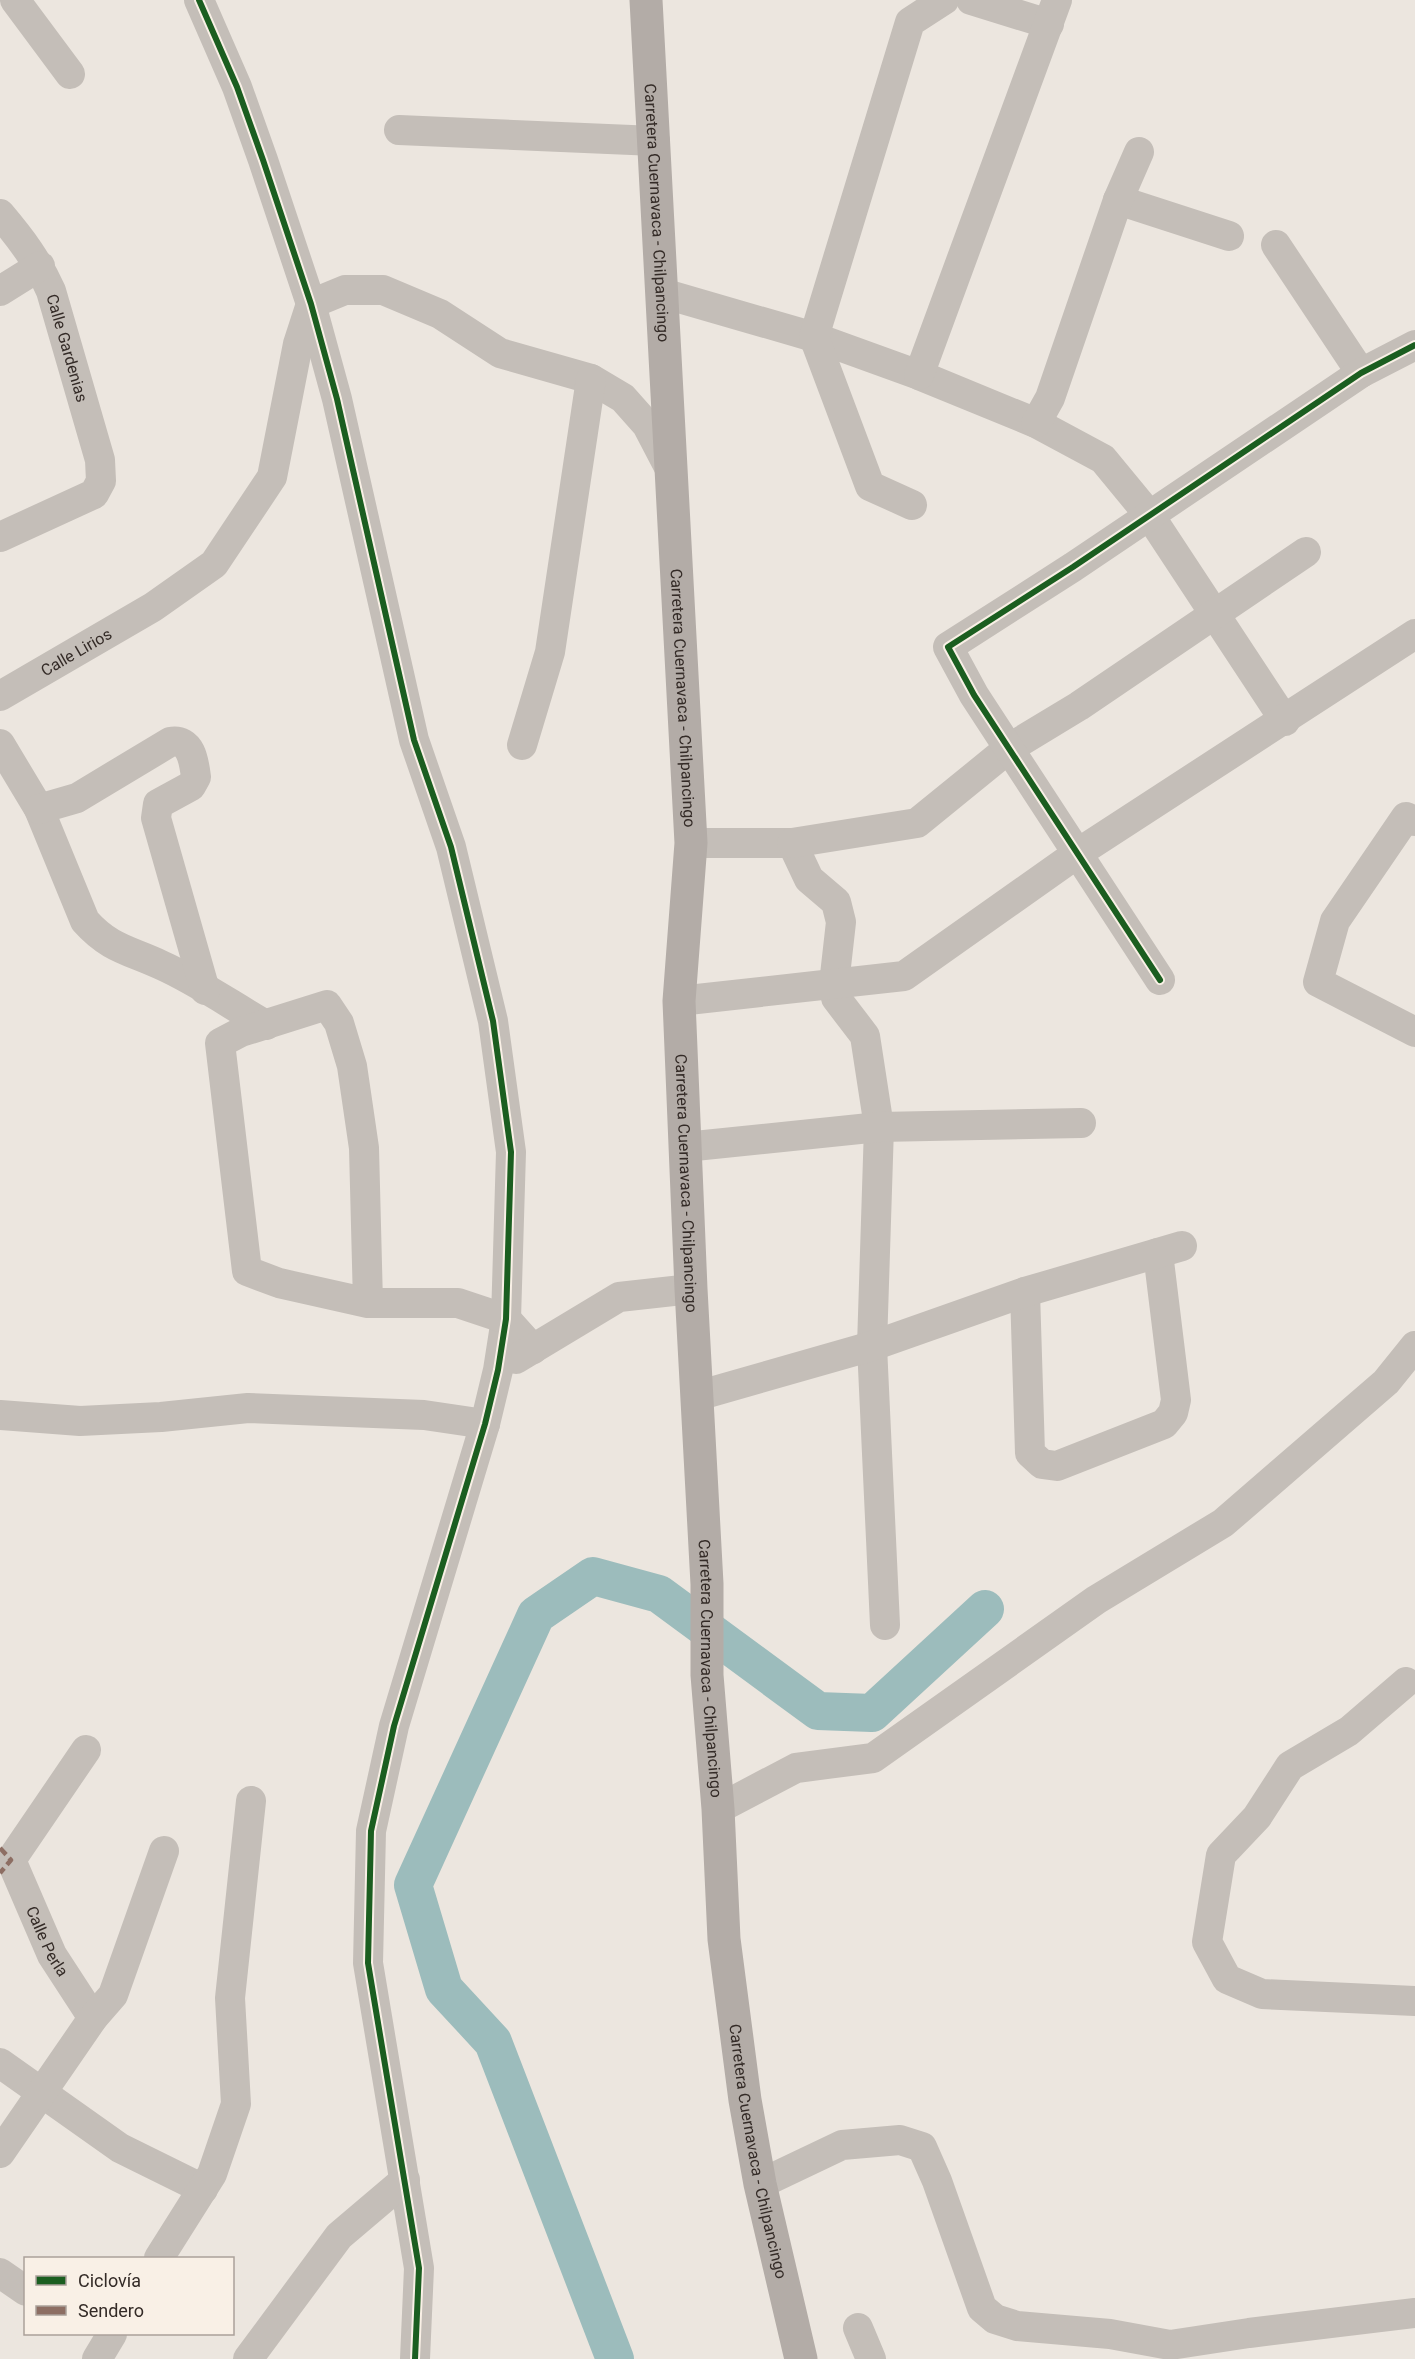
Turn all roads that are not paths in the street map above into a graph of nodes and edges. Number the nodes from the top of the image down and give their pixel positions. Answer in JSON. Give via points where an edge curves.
{"nodes":[{"id":1,"x":15,"y":0,"type":"edge"},
{"id":2,"x":200,"y":0,"type":"edge"},
{"id":3,"x":646,"y":0,"type":"edge"},
{"id":4,"x":944,"y":0,"type":"edge"},
{"id":5,"x":971,"y":0,"type":"edge"},
{"id":6,"x":1053,"y":12,"type":"edge"},
{"id":7,"x":70,"y":74,"type":"dead end"},
{"id":8,"x":399,"y":130,"type":"dead end"},
{"id":9,"x":655,"y":141,"type":"junction"},
{"id":10,"x":1139,"y":152,"type":"dead end"},
{"id":11,"x":1118,"y":200,"type":"junction"},
{"id":12,"x":0,"y":214,"type":"edge"},
{"id":13,"x":1229,"y":236,"type":"dead end"},
{"id":14,"x":1276,"y":245,"type":"dead end"},
{"id":15,"x":40,"y":267,"type":"junction"},
{"id":16,"x":0,"y":291,"type":"edge"},
{"id":17,"x":311,"y":304,"type":"junction"},
{"id":18,"x":662,"y":306,"type":"junction"},
{"id":19,"x":814,"y":337,"type":"junction"},
{"id":20,"x":1415,"y":345,"type":"edge"},
{"id":21,"x":1361,"y":373,"type":"junction"},
{"id":22,"x":919,"y":375,"type":"junction"},
{"id":23,"x":591,"y":379,"type":"junction"},
{"id":24,"x":1036,"y":423,"type":"junction"},
{"id":25,"x":671,"y":471,"type":"junction"},
{"id":26,"x":912,"y":505,"type":"dead end"},
{"id":27,"x":1150,"y":516,"type":"junction"},
{"id":28,"x":0,"y":537,"type":"edge"},
{"id":29,"x":1306,"y":552,"type":"dead end"},
{"id":30,"x":1216,"y":615,"type":"junction"},
{"id":31,"x":1415,"y":634,"type":"edge"},
{"id":32,"x":0,"y":696,"type":"edge"},
{"id":33,"x":1285,"y":721,"type":"junction"},
{"id":34,"x":0,"y":744,"type":"edge"},
{"id":35,"x":522,"y":745,"type":"dead end"},
{"id":36,"x":1008,"y":749,"type":"junction"},
{"id":37,"x":39,"y":809,"type":"junction"},
{"id":38,"x":1415,"y":821,"type":"edge"},
{"id":39,"x":691,"y":843,"type":"junction"},
{"id":40,"x":792,"y":843,"type":"junction"},
{"id":41,"x":1078,"y":853,"type":"junction"},
{"id":42,"x":1160,"y":980,"type":"dead end"},
{"id":43,"x":834,"y":984,"type":"junction"},
{"id":44,"x":205,"y":990,"type":"junction"},
{"id":45,"x":679,"y":1001,"type":"junction"},
{"id":46,"x":266,"y":1025,"type":"junction"},
{"id":47,"x":1415,"y":1032,"type":"edge"},
{"id":48,"x":1081,"y":1123,"type":"dead end"},
{"id":49,"x":879,"y":1127,"type":"junction"},
{"id":50,"x":685,"y":1147,"type":"junction"},
{"id":51,"x":691,"y":1289,"type":"junction"},
{"id":52,"x":1025,"y":1292,"type":"junction"},
{"id":53,"x":369,"y":1303,"type":"junction"},
{"id":54,"x":506,"y":1319,"type":"junction"},
{"id":55,"x":872,"y":1346,"type":"junction"},
{"id":56,"x":1415,"y":1346,"type":"edge"},
{"id":57,"x":533,"y":1349,"type":"junction"},
{"id":58,"x":498,"y":1370,"type":"junction"},
{"id":59,"x":696,"y":1396,"type":"junction"},
{"id":60,"x":0,"y":1415,"type":"edge"},
{"id":61,"x":485,"y":1424,"type":"junction"},
{"id":62,"x":885,"y":1626,"type":"dead end"},
{"id":63,"x":1406,"y":1682,"type":"dead end"},
{"id":64,"x":86,"y":1750,"type":"dead end"},
{"id":65,"x":251,"y":1801,"type":"dead end"},
{"id":66,"x":717,"y":1809,"type":"junction"},
{"id":67,"x":164,"y":1851,"type":"dead end"},
{"id":68,"x":1415,"y":2001,"type":"edge"},
{"id":69,"x":93,"y":2018,"type":"junction"},
{"id":70,"x":0,"y":2063,"type":"edge"},
{"id":71,"x":43,"y":2092,"type":"junction"},
{"id":72,"x":0,"y":2153,"type":"edge"},
{"id":73,"x":405,"y":2180,"type":"junction"},
{"id":74,"x":760,"y":2184,"type":"junction"},
{"id":75,"x":203,"y":2189,"type":"junction"},
{"id":76,"x":160,"y":2257,"type":"edge"},
{"id":77,"x":0,"y":2273,"type":"edge"},
{"id":78,"x":24,"y":2290,"type":"edge"},
{"id":79,"x":1415,"y":2313,"type":"edge"},
{"id":80,"x":858,"y":2328,"type":"dead end"},
{"id":81,"x":1110,"y":2347,"type":"edge"},
{"id":82,"x":248,"y":2359,"type":"edge"},
{"id":83,"x":415,"y":2359,"type":"edge"},
{"id":84,"x":801,"y":2359,"type":"edge"},
{"id":85,"x":871,"y":2359,"type":"edge"}],
"edges":[{"from":1,"to":7,"type":"street"},
{"from":2,"to":17,"type":"street","via":[[237,87]]},
{"from":3,"to":9,"type":"main road","name":"Carretera Cuernavaca - Chilpancingo"},
{"from":4,"to":19,"type":"street","via":[[910,22]]},
{"from":5,"to":6,"type":"street"},
{"from":6,"to":22,"type":"street"},
{"from":8,"to":9,"type":"street"},
{"from":9,"to":18,"type":"main road","name":"Carretera Cuernavaca - Chilpancingo"},
{"from":10,"to":11,"type":"street"},
{"from":11,"to":13,"type":"street"},
{"from":11,"to":24,"type":"street","via":[[1050,398]]},
{"from":12,"to":15,"type":"street","name":"Calle Gardenias"},
{"from":14,"to":21,"type":"street"},
{"from":15,"to":16,"type":"street"},
{"from":15,"to":28,"type":"street","name":"Calle Gardenias","via":[[51,291],[100,460],[101,481],[94,494]]},
{"from":17,"to":23,"type":"street","via":[[345,290],[383,290],[440,314],[500,353]]},
{"from":17,"to":32,"type":"street","name":"Calle Lirios","via":[[297,344],[272,477],[214,564],[153,607]]},
{"from":17,"to":54,"type":"street","via":[[337,399],[414,740],[451,847],[493,1021],[511,1152]]},
{"from":18,"to":19,"type":"street"},
{"from":18,"to":25,"type":"main road","name":"Carretera Cuernavaca - Chilpancingo"},
{"from":19,"to":22,"type":"street"},
{"from":19,"to":26,"type":"street","via":[[870,486]]},
{"from":20,"to":21,"type":"street"},
{"from":21,"to":27,"type":"street"},
{"from":22,"to":24,"type":"street"},
{"from":23,"to":25,"type":"street","via":[[623,398],[647,425]]},
{"from":23,"to":35,"type":"street","via":[[550,652]]},
{"from":24,"to":27,"type":"street","via":[[1103,459]]},
{"from":25,"to":39,"type":"main road","name":"Carretera Cuernavaca - Chilpancingo"},
{"from":27,"to":30,"type":"street"},
{"from":27,"to":36,"type":"street","via":[[948,647]]},
{"from":29,"to":30,"type":"street"},
{"from":30,"to":33,"type":"street"},
{"from":30,"to":36,"type":"street"},
{"from":31,"to":33,"type":"street"},
{"from":33,"to":41,"type":"street"},
{"from":34,"to":37,"type":"street"},
{"from":36,"to":40,"type":"street","via":[[917,824]]},
{"from":36,"to":41,"type":"street"},
{"from":37,"to":44,"type":"street","via":[[85,921],[117,948],[161,965]]},
{"from":37,"to":44,"type":"street","via":[[77,798],[170,742],[184,743],[196,777],[191,786],[158,804],[156,818]]},
{"from":38,"to":47,"type":"street","via":[[1406,817],[1335,921],[1318,982]]},
{"from":39,"to":40,"type":"street"},
{"from":39,"to":45,"type":"main road","name":"Carretera Cuernavaca - Chilpancingo"},
{"from":40,"to":43,"type":"street","via":[[809,879],[836,902],[841,922]]},
{"from":41,"to":42,"type":"street"},
{"from":41,"to":43,"type":"street","via":[[904,976]]},
{"from":43,"to":45,"type":"street"},
{"from":43,"to":49,"type":"street","via":[[836,998],[865,1036]]},
{"from":44,"to":46,"type":"street"},
{"from":45,"to":50,"type":"main road","name":"Carretera Cuernavaca - Chilpancingo"},
{"from":46,"to":53,"type":"street","via":[[327,1005],[339,1023],[352,1066],[364,1148]]},
{"from":46,"to":53,"type":"street","via":[[220,1043],[247,1271],[279,1283]]},
{"from":48,"to":49,"type":"street"},
{"from":49,"to":50,"type":"street"},
{"from":49,"to":55,"type":"street"},
{"from":50,"to":51,"type":"main road","name":"Carretera Cuernavaca - Chilpancingo"},
{"from":51,"to":57,"type":"street","via":[[619,1297]]},
{"from":51,"to":59,"type":"main road","name":"Carretera Cuernavaca - Chilpancingo"},
{"from":52,"to":52,"type":"street","via":[[1030,1453],[1042,1464],[1057,1466],[1164,1424],[1173,1413],[1176,1400],[1170,1249]]},
{"from":52,"to":55,"type":"street"},
{"from":53,"to":54,"type":"street","via":[[458,1303]]},
{"from":54,"to":57,"type":"street"},
{"from":54,"to":58,"type":"street"},
{"from":55,"to":59,"type":"street"},
{"from":55,"to":62,"type":"street"},
{"from":56,"to":66,"type":"street","via":[[1386,1382],[1223,1523],[1096,1600],[873,1758],[796,1768]]},
{"from":57,"to":58,"type":"street"},
{"from":58,"to":61,"type":"street"},
{"from":59,"to":66,"type":"main road","name":"Carretera Cuernavaca - Chilpancingo","via":[[707,1584],[707,1675]]},
{"from":60,"to":61,"type":"street","via":[[80,1421],[248,1407],[424,1415]]},
{"from":61,"to":73,"type":"street","via":[[394,1726],[372,1831],[368,1963]]},
{"from":63,"to":68,"type":"street","via":[[1349,1731],[1290,1766],[1257,1817],[1221,1855],[1207,1942],[1227,1979],[1262,1994]]},
{"from":64,"to":69,"type":"street","name":"Calle Perla","via":[[11,1860],[52,1955]]},
{"from":65,"to":75,"type":"street","via":[[230,1998],[236,2104]]},
{"from":66,"to":74,"type":"main road","name":"Carretera Cuernavaca - Chilpancingo","via":[[724,1939]]},
{"from":67,"to":69,"type":"street","via":[[113,1995]]},
{"from":69,"to":71,"type":"street"},
{"from":70,"to":71,"type":"street"},
{"from":71,"to":72,"type":"street"},
{"from":71,"to":75,"type":"street","via":[[120,2148]]},
{"from":73,"to":82,"type":"street","via":[[339,2236]]},
{"from":73,"to":83,"type":"street","via":[[419,2268]]},
{"from":74,"to":81,"type":"street","via":[[842,2145],[900,2140],[922,2147],[938,2181],[982,2308],[995,2319],[1017,2326]]},
{"from":74,"to":84,"type":"main road","name":"Carretera Cuernavaca - Chilpancingo"},
{"from":75,"to":76,"type":"street"},
{"from":77,"to":78,"type":"street"},
{"from":79,"to":81,"type":"street","via":[[1170,2345]]},
{"from":80,"to":85,"type":"street"}]}
